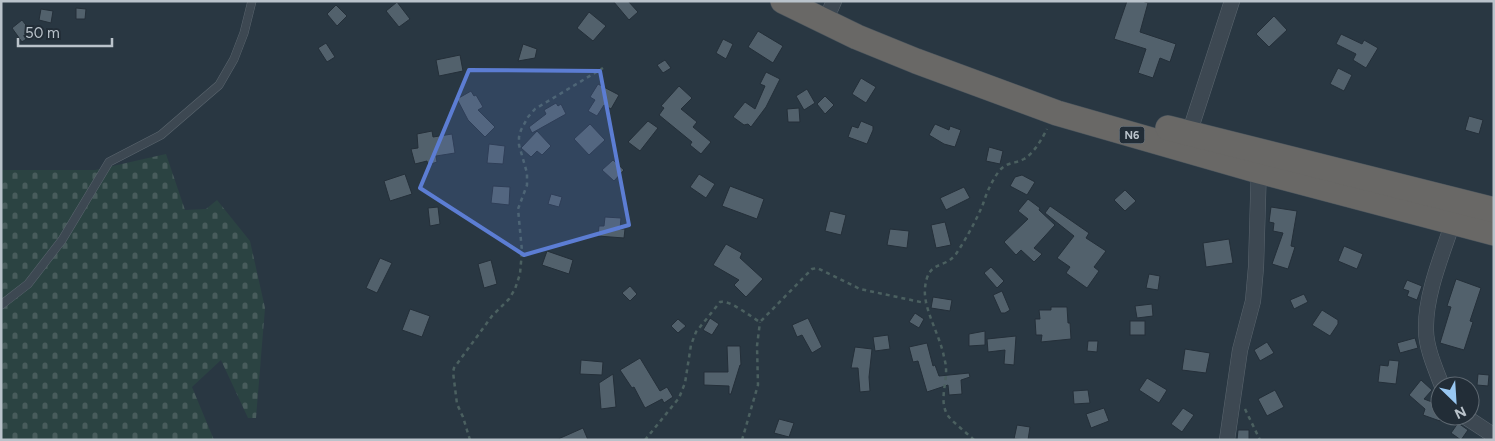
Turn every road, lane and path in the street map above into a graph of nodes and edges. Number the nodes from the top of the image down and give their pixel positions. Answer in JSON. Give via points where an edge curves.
{"nodes":[{"id":1,"x":252,"y":1,"type":"edge"},
{"id":2,"x":783,"y":1,"type":"edge"},
{"id":3,"x":1232,"y":1,"type":"edge"},
{"id":4,"x":828,"y":3,"type":"edge"},
{"id":5,"x":604,"y":68,"type":"dead end"},
{"id":6,"x":1054,"y":112,"type":"junction"},
{"id":7,"x":1190,"y":134,"type":"junction"},
{"id":8,"x":1258,"y":161,"type":"junction"},
{"id":9,"x":1494,"y":210,"type":"edge"},
{"id":10,"x":1453,"y":222,"type":"junction"},
{"id":11,"x":1494,"y":233,"type":"edge"},
{"id":12,"x":925,"y":303,"type":"junction"},
{"id":13,"x":1,"y":305,"type":"edge"},
{"id":14,"x":760,"y":322,"type":"junction"},
{"id":15,"x":1438,"y":376,"type":"edge"},
{"id":16,"x":1234,"y":388,"type":"junction"},
{"id":17,"x":1478,"y":426,"type":"edge"},
{"id":18,"x":1493,"y":436,"type":"edge"},
{"id":19,"x":470,"y":440,"type":"edge"},
{"id":20,"x":644,"y":440,"type":"edge"},
{"id":21,"x":742,"y":440,"type":"edge"},
{"id":22,"x":974,"y":440,"type":"edge"},
{"id":23,"x":1227,"y":440,"type":"edge"},
{"id":24,"x":1260,"y":440,"type":"edge"}],
"edges":[{"from":1,"to":13,"type":"lane","via":[[234,59],[219,85],[161,134],[109,162],[62,240],[28,284]]},
{"from":2,"to":6,"type":"highway","number":"N6","via":[[916,61]]},
{"from":3,"to":7,"type":"street"},
{"from":4,"to":7,"type":"highway","number":"N6","via":[[944,55],[1070,102]]},
{"from":5,"to":19,"type":"path","via":[[536,109],[521,130],[519,145],[527,185],[518,210],[522,251],[520,274],[509,300],[492,316],[453,372],[457,404]]},
{"from":6,"to":8,"type":"highway","number":"N6"},
{"from":6,"to":12,"type":"path","via":[[1036,147],[1023,159],[1007,164],[998,172],[955,256],[929,272]]},
{"from":7,"to":8,"type":"highway","number":"N6"},
{"from":8,"to":9,"type":"highway","number":"N6"},
{"from":8,"to":10,"type":"highway","number":"N6"},
{"from":8,"to":16,"type":"street","via":[[1253,301]]},
{"from":10,"to":11,"type":"highway","number":"N6"},
{"from":10,"to":15,"type":"street","via":[[1430,297],[1426,331]]},
{"from":12,"to":14,"type":"path","via":[[860,289],[817,268],[812,269]]},
{"from":12,"to":22,"type":"path","via":[[944,354],[944,409]]},
{"from":14,"to":20,"type":"path","via":[[730,303],[720,302],[696,332],[679,398]]},
{"from":14,"to":21,"type":"path","via":[[758,385]]},
{"from":16,"to":23,"type":"street"},
{"from":16,"to":24,"type":"path"},
{"from":17,"to":18,"type":"street"}]}
